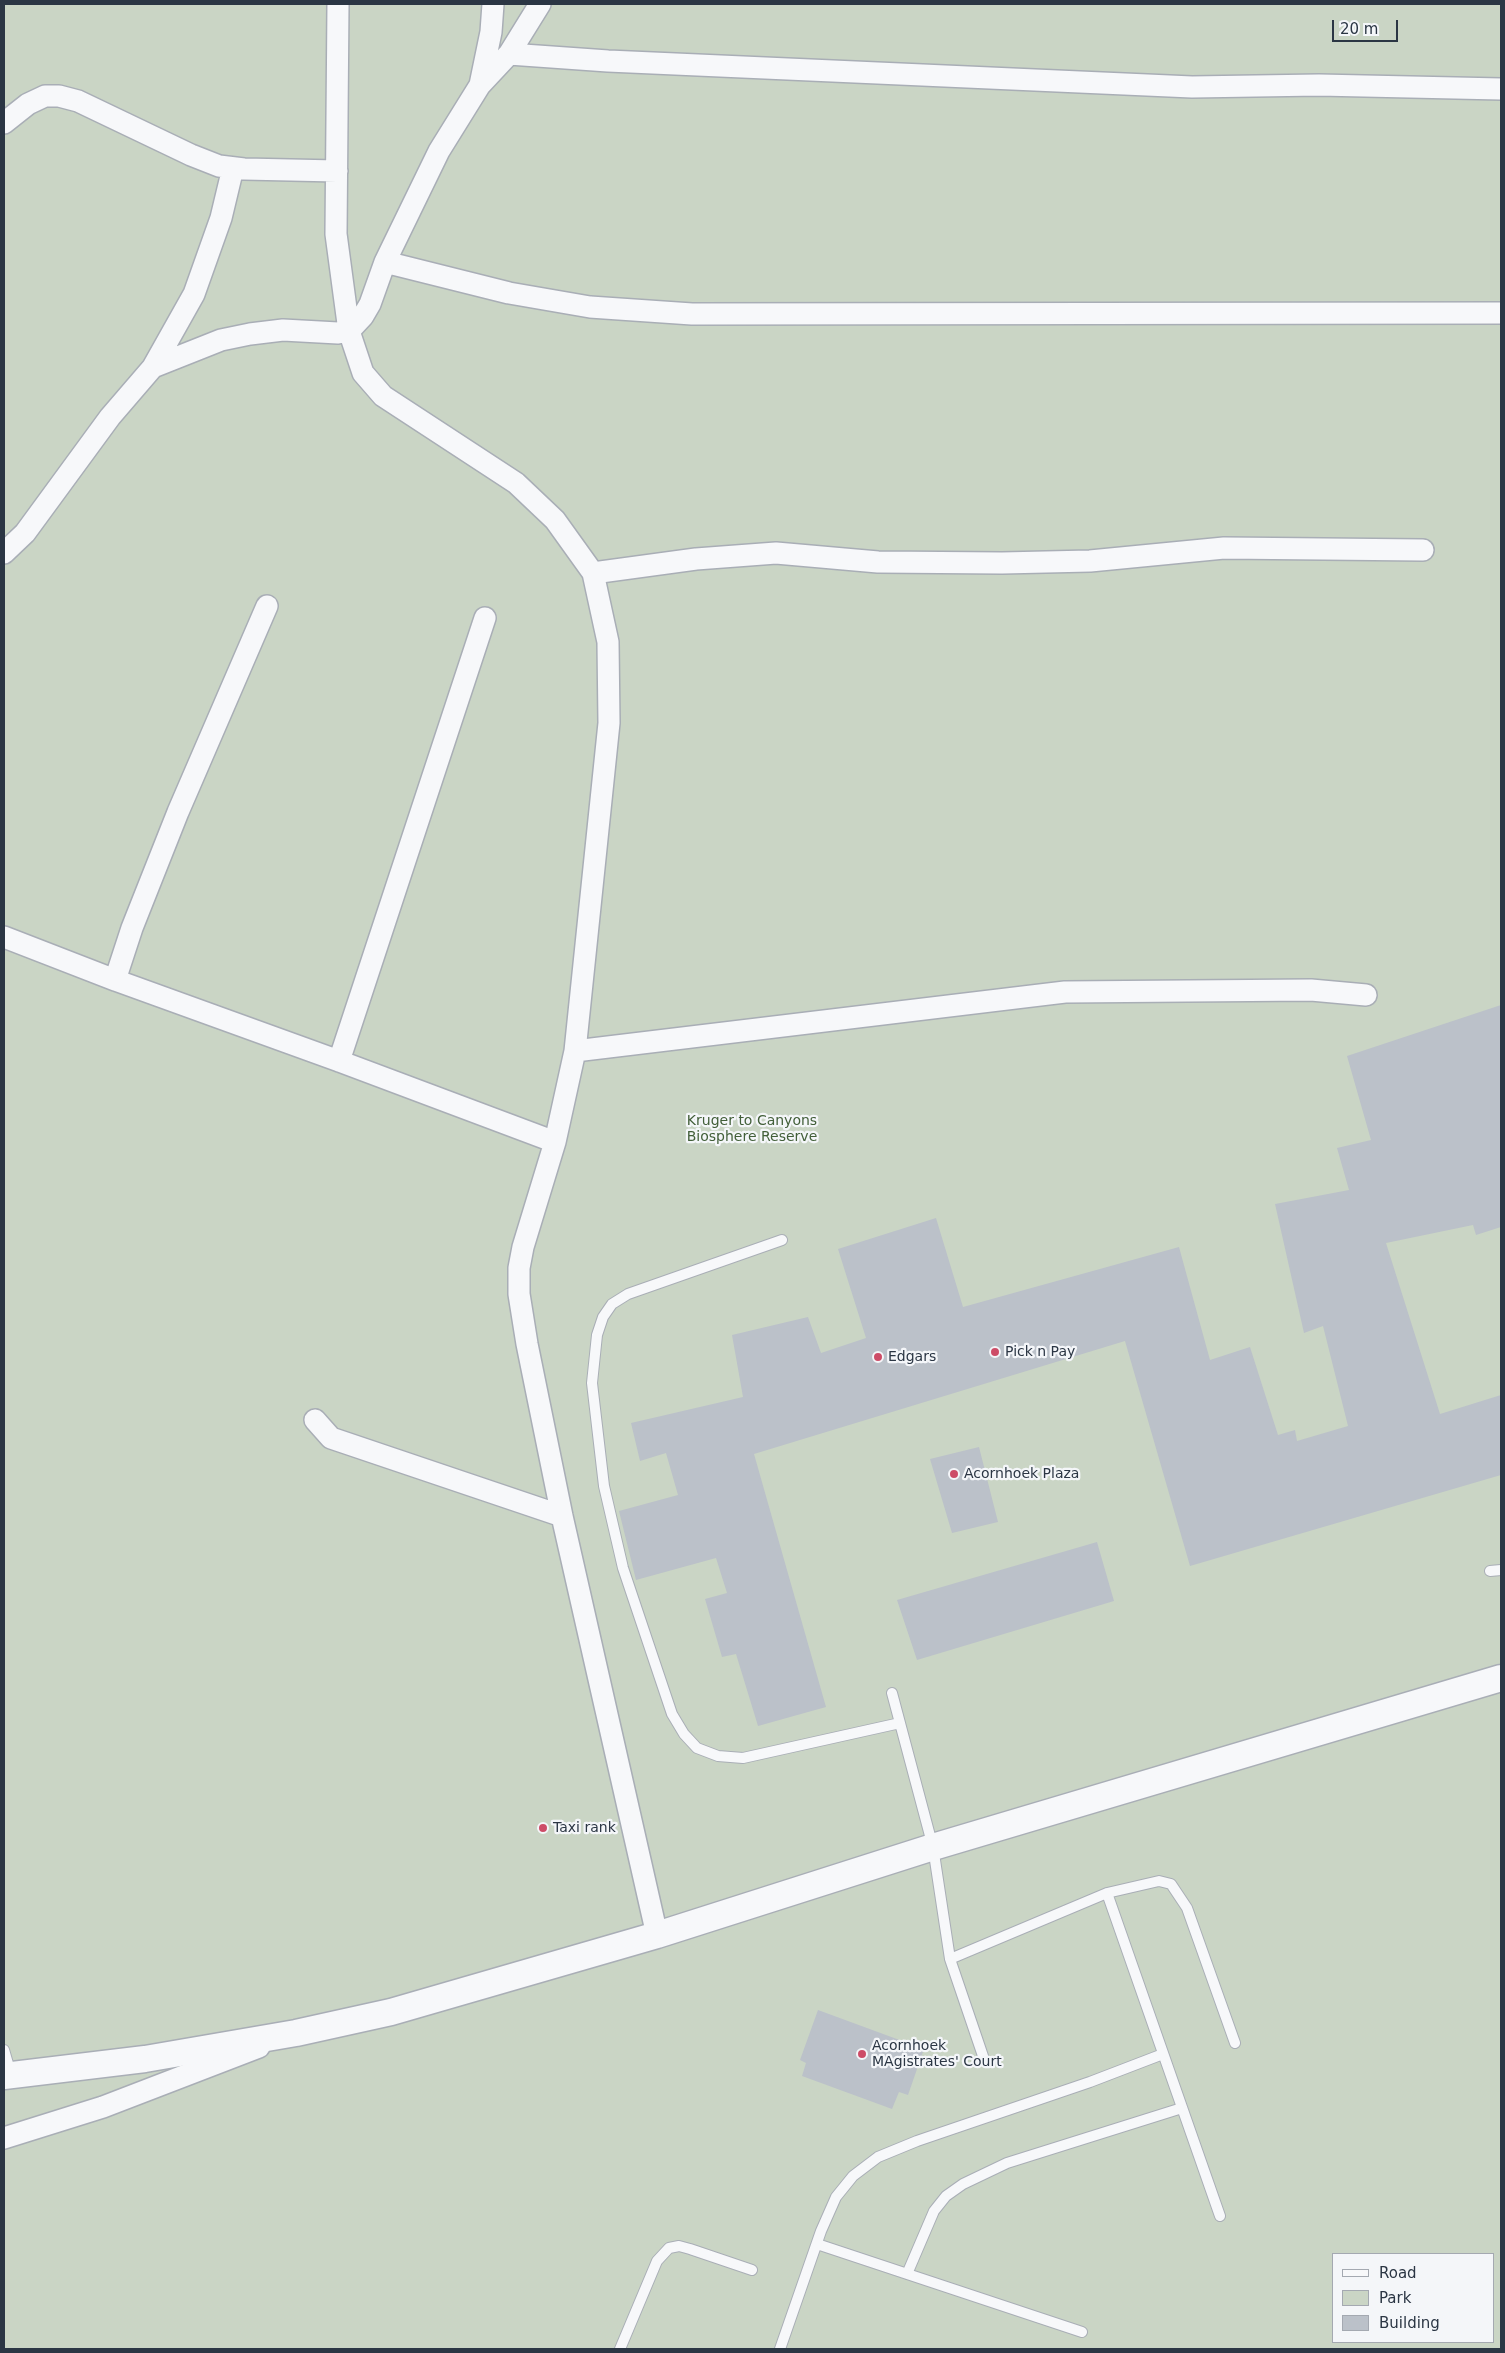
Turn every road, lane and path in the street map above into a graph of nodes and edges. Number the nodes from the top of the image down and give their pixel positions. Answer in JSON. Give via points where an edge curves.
{"nodes":[{"id":1,"x":338,"y":4,"type":"edge"},
{"id":2,"x":493,"y":4,"type":"edge"},
{"id":3,"x":540,"y":4,"type":"edge"},
{"id":4,"x":509,"y":54,"type":"junction"},
{"id":5,"x":480,"y":85,"type":"junction"},
{"id":6,"x":1501,"y":89,"type":"edge"},
{"id":7,"x":4,"y":123,"type":"edge"},
{"id":8,"x":233,"y":168,"type":"junction"},
{"id":9,"x":337,"y":171,"type":"junction"},
{"id":10,"x":385,"y":262,"type":"junction"},
{"id":11,"x":1501,"y":313,"type":"edge"},
{"id":12,"x":349,"y":330,"type":"junction"},
{"id":13,"x":153,"y":367,"type":"junction"},
{"id":14,"x":1423,"y":550,"type":"dead end"},
{"id":15,"x":4,"y":553,"type":"edge"},
{"id":16,"x":593,"y":572,"type":"junction"},
{"id":17,"x":267,"y":606,"type":"dead end"},
{"id":18,"x":485,"y":618,"type":"dead end"},
{"id":19,"x":4,"y":937,"type":"edge"},
{"id":20,"x":115,"y":980,"type":"junction"},
{"id":21,"x":1366,"y":995,"type":"dead end"},
{"id":22,"x":575,"y":1051,"type":"junction"},
{"id":23,"x":339,"y":1061,"type":"junction"},
{"id":24,"x":555,"y":1142,"type":"junction"},
{"id":25,"x":782,"y":1240,"type":"dead end"},
{"id":26,"x":315,"y":1420,"type":"dead end"},
{"id":27,"x":562,"y":1516,"type":"junction"},
{"id":28,"x":1501,"y":1570,"type":"edge"},
{"id":29,"x":1490,"y":1572,"type":"dead end"},
{"id":30,"x":1501,"y":1678,"type":"edge"},
{"id":31,"x":892,"y":1693,"type":"dead end"},
{"id":32,"x":900,"y":1723,"type":"junction"},
{"id":33,"x":933,"y":1847,"type":"junction"},
{"id":34,"x":1107,"y":1893,"type":"junction"},
{"id":35,"x":658,"y":1934,"type":"junction"},
{"id":36,"x":950,"y":1959,"type":"junction"},
{"id":37,"x":296,"y":2032,"type":"junction"},
{"id":38,"x":1235,"y":2043,"type":"dead end"},
{"id":39,"x":4,"y":2050,"type":"edge"},
{"id":40,"x":1164,"y":2054,"type":"junction"},
{"id":41,"x":984,"y":2059,"type":"dead end"},
{"id":42,"x":7,"y":2076,"type":"edge"},
{"id":43,"x":1182,"y":2108,"type":"junction"},
{"id":44,"x":4,"y":2138,"type":"edge"},
{"id":45,"x":1220,"y":2216,"type":"dead end"},
{"id":46,"x":817,"y":2244,"type":"junction"},
{"id":47,"x":752,"y":2270,"type":"dead end"},
{"id":48,"x":906,"y":2274,"type":"junction"},
{"id":49,"x":1082,"y":2332,"type":"dead end"},
{"id":50,"x":620,"y":2349,"type":"edge"},
{"id":51,"x":780,"y":2349,"type":"edge"}],
"edges":[{"from":1,"to":9,"type":"street"},
{"from":2,"to":5,"type":"street"},
{"from":3,"to":4,"type":"street"},
{"from":4,"to":5,"type":"street"},
{"from":4,"to":6,"type":"street","via":[[1192,86]]},
{"from":5,"to":10,"type":"street","via":[[439,151]]},
{"from":7,"to":8,"type":"street","via":[[28,104],[45,96],[59,96],[130,124],[191,156]]},
{"from":8,"to":9,"type":"street"},
{"from":8,"to":13,"type":"street","via":[[221,218],[194,294]]},
{"from":9,"to":12,"type":"street","via":[[336,234]]},
{"from":10,"to":11,"type":"street","via":[[509,293],[581,305],[692,314]]},
{"from":10,"to":12,"type":"street","via":[[370,304]]},
{"from":12,"to":13,"type":"street","via":[[338,333],[283,330],[250,334],[221,340]]},
{"from":12,"to":16,"type":"street","via":[[363,373],[383,396],[516,483],[555,520]]},
{"from":13,"to":15,"type":"street","via":[[110,417],[25,533]]},
{"from":14,"to":16,"type":"street","via":[[1224,548],[1090,561],[1002,563],[878,562],[776,553]]},
{"from":16,"to":22,"type":"street","via":[[608,642],[609,723]]},
{"from":17,"to":20,"type":"street","via":[[157,865]]},
{"from":18,"to":23,"type":"street"},
{"from":19,"to":20,"type":"street"},
{"from":20,"to":23,"type":"street"},
{"from":21,"to":22,"type":"street","via":[[1292,990],[1065,992]]},
{"from":22,"to":24,"type":"street"},
{"from":23,"to":24,"type":"street"},
{"from":24,"to":27,"type":"street","via":[[519,1268],[519,1294]]},
{"from":25,"to":32,"type":"lane","via":[[628,1294],[612,1304],[603,1317],[596,1335],[592,1383],[604,1486],[622,1568],[672,1714],[697,1748],[718,1756],[743,1758]]},
{"from":26,"to":27,"type":"street","via":[[331,1438]]},
{"from":27,"to":35,"type":"street"},
{"from":28,"to":29,"type":"lane"},
{"from":30,"to":33,"type":"street"},
{"from":31,"to":32,"type":"lane"},
{"from":32,"to":33,"type":"lane"},
{"from":33,"to":35,"type":"street"},
{"from":33,"to":36,"type":"lane"},
{"from":34,"to":36,"type":"lane"},
{"from":34,"to":38,"type":"lane","via":[[1158,1881],[1171,1884],[1187,1908]]},
{"from":34,"to":40,"type":"lane"},
{"from":35,"to":37,"type":"street","via":[[391,2012]]},
{"from":36,"to":41,"type":"lane"},
{"from":37,"to":42,"type":"street","via":[[145,2059]]},
{"from":37,"to":44,"type":"street","via":[[103,2107]]},
{"from":39,"to":42,"type":"lane"},
{"from":40,"to":43,"type":"lane"},
{"from":40,"to":46,"type":"lane","via":[[878,2157],[853,2176],[836,2197]]},
{"from":43,"to":45,"type":"lane"},
{"from":43,"to":48,"type":"lane","via":[[1007,2163],[963,2184],[946,2196],[934,2212]]},
{"from":46,"to":48,"type":"lane"},
{"from":46,"to":51,"type":"lane"},
{"from":47,"to":50,"type":"lane","via":[[679,2246],[669,2248],[658,2261]]},
{"from":48,"to":49,"type":"lane"}]}
